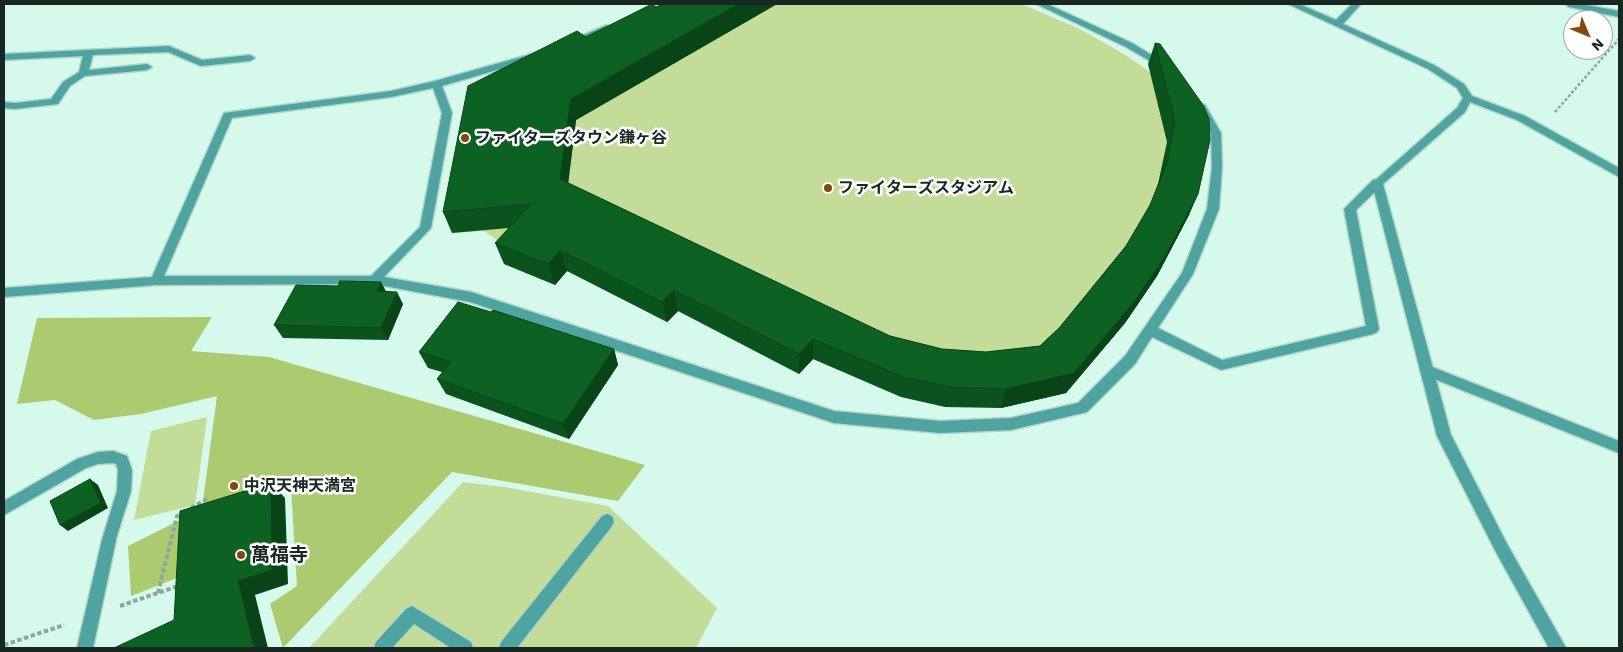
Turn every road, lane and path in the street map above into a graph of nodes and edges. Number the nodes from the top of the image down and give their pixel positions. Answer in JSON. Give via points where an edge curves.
{"nodes":[{"id":1,"x":1040,"y":4,"type":"edge"},
{"id":2,"x":1292,"y":4,"type":"edge"},
{"id":3,"x":1357,"y":4,"type":"edge"},
{"id":4,"x":1569,"y":4,"type":"edge"},
{"id":5,"x":1619,"y":14,"type":"edge"},
{"id":6,"x":621,"y":22,"type":"edge"},
{"id":7,"x":1338,"y":23,"type":"junction"},
{"id":8,"x":1619,"y":39,"type":"edge"},
{"id":9,"x":89,"y":53,"type":"junction"},
{"id":10,"x":4,"y":57,"type":"edge"},
{"id":11,"x":250,"y":58,"type":"dead end"},
{"id":12,"x":147,"y":67,"type":"dead end"},
{"id":13,"x":1171,"y":70,"type":"edge"},
{"id":14,"x":83,"y":72,"type":"junction"},
{"id":15,"x":436,"y":84,"type":"junction"},
{"id":16,"x":1193,"y":93,"type":"edge"},
{"id":17,"x":1468,"y":98,"type":"junction"},
{"id":18,"x":4,"y":105,"type":"edge"},
{"id":19,"x":1521,"y":118,"type":"junction"},
{"id":20,"x":1619,"y":174,"type":"edge"},
{"id":21,"x":1377,"y":183,"type":"junction"},
{"id":22,"x":374,"y":280,"type":"junction"},
{"id":23,"x":156,"y":281,"type":"junction"},
{"id":24,"x":4,"y":293,"type":"edge"},
{"id":25,"x":1150,"y":330,"type":"junction"},
{"id":26,"x":1427,"y":370,"type":"junction"},
{"id":27,"x":1619,"y":448,"type":"edge"},
{"id":28,"x":209,"y":498,"type":"dead end"},
{"id":29,"x":4,"y":508,"type":"edge"},
{"id":30,"x":607,"y":521,"type":"dead end"},
{"id":31,"x":158,"y":593,"type":"dead end"},
{"id":32,"x":40,"y":633,"type":"dead end"},
{"id":33,"x":4,"y":645,"type":"edge"},
{"id":34,"x":389,"y":646,"type":"edge"},
{"id":35,"x":85,"y":648,"type":"edge"},
{"id":36,"x":465,"y":648,"type":"edge"},
{"id":37,"x":507,"y":648,"type":"edge"},
{"id":38,"x":1558,"y":648,"type":"edge"}],
"edges":[{"from":1,"to":13,"type":"street","via":[[1129,46]]},
{"from":2,"to":7,"type":"street"},
{"from":3,"to":7,"type":"street"},
{"from":4,"to":5,"type":"street"},
{"from":6,"to":15,"type":"street","via":[[552,50]]},
{"from":7,"to":17,"type":"street","via":[[1431,67],[1461,86]]},
{"from":8,"to":19,"type":"path","via":[[1552,115]]},
{"from":9,"to":10,"type":"street"},
{"from":9,"to":11,"type":"street","via":[[169,49],[201,62]]},
{"from":9,"to":14,"type":"street"},
{"from":12,"to":14,"type":"street"},
{"from":14,"to":18,"type":"street","via":[[66,84],[54,102]]},
{"from":15,"to":22,"type":"street","via":[[447,113],[425,228]]},
{"from":15,"to":23,"type":"street","via":[[391,94],[228,116]]},
{"from":16,"to":25,"type":"street","via":[[1216,133],[1218,155],[1213,209],[1188,274]]},
{"from":17,"to":19,"type":"street"},
{"from":17,"to":21,"type":"street","via":[[1461,110]]},
{"from":19,"to":20,"type":"street"},
{"from":21,"to":25,"type":"street","via":[[1350,209],[1372,329],[1221,365]]},
{"from":21,"to":26,"type":"street"},
{"from":22,"to":23,"type":"street"},
{"from":22,"to":25,"type":"street","via":[[471,297],[834,417],[940,427],[1011,424],[1082,408],[1130,360]]},
{"from":23,"to":24,"type":"street"},
{"from":26,"to":27,"type":"street"},
{"from":26,"to":38,"type":"street","via":[[1444,436]]},
{"from":28,"to":31,"type":"path","via":[[177,516]]},
{"from":29,"to":35,"type":"street","via":[[82,463],[98,458],[122,460],[126,470],[124,491],[109,540]]},
{"from":30,"to":37,"type":"street"},
{"from":32,"to":33,"type":"path"},
{"from":34,"to":36,"type":"street","via":[[412,614]]}]}
